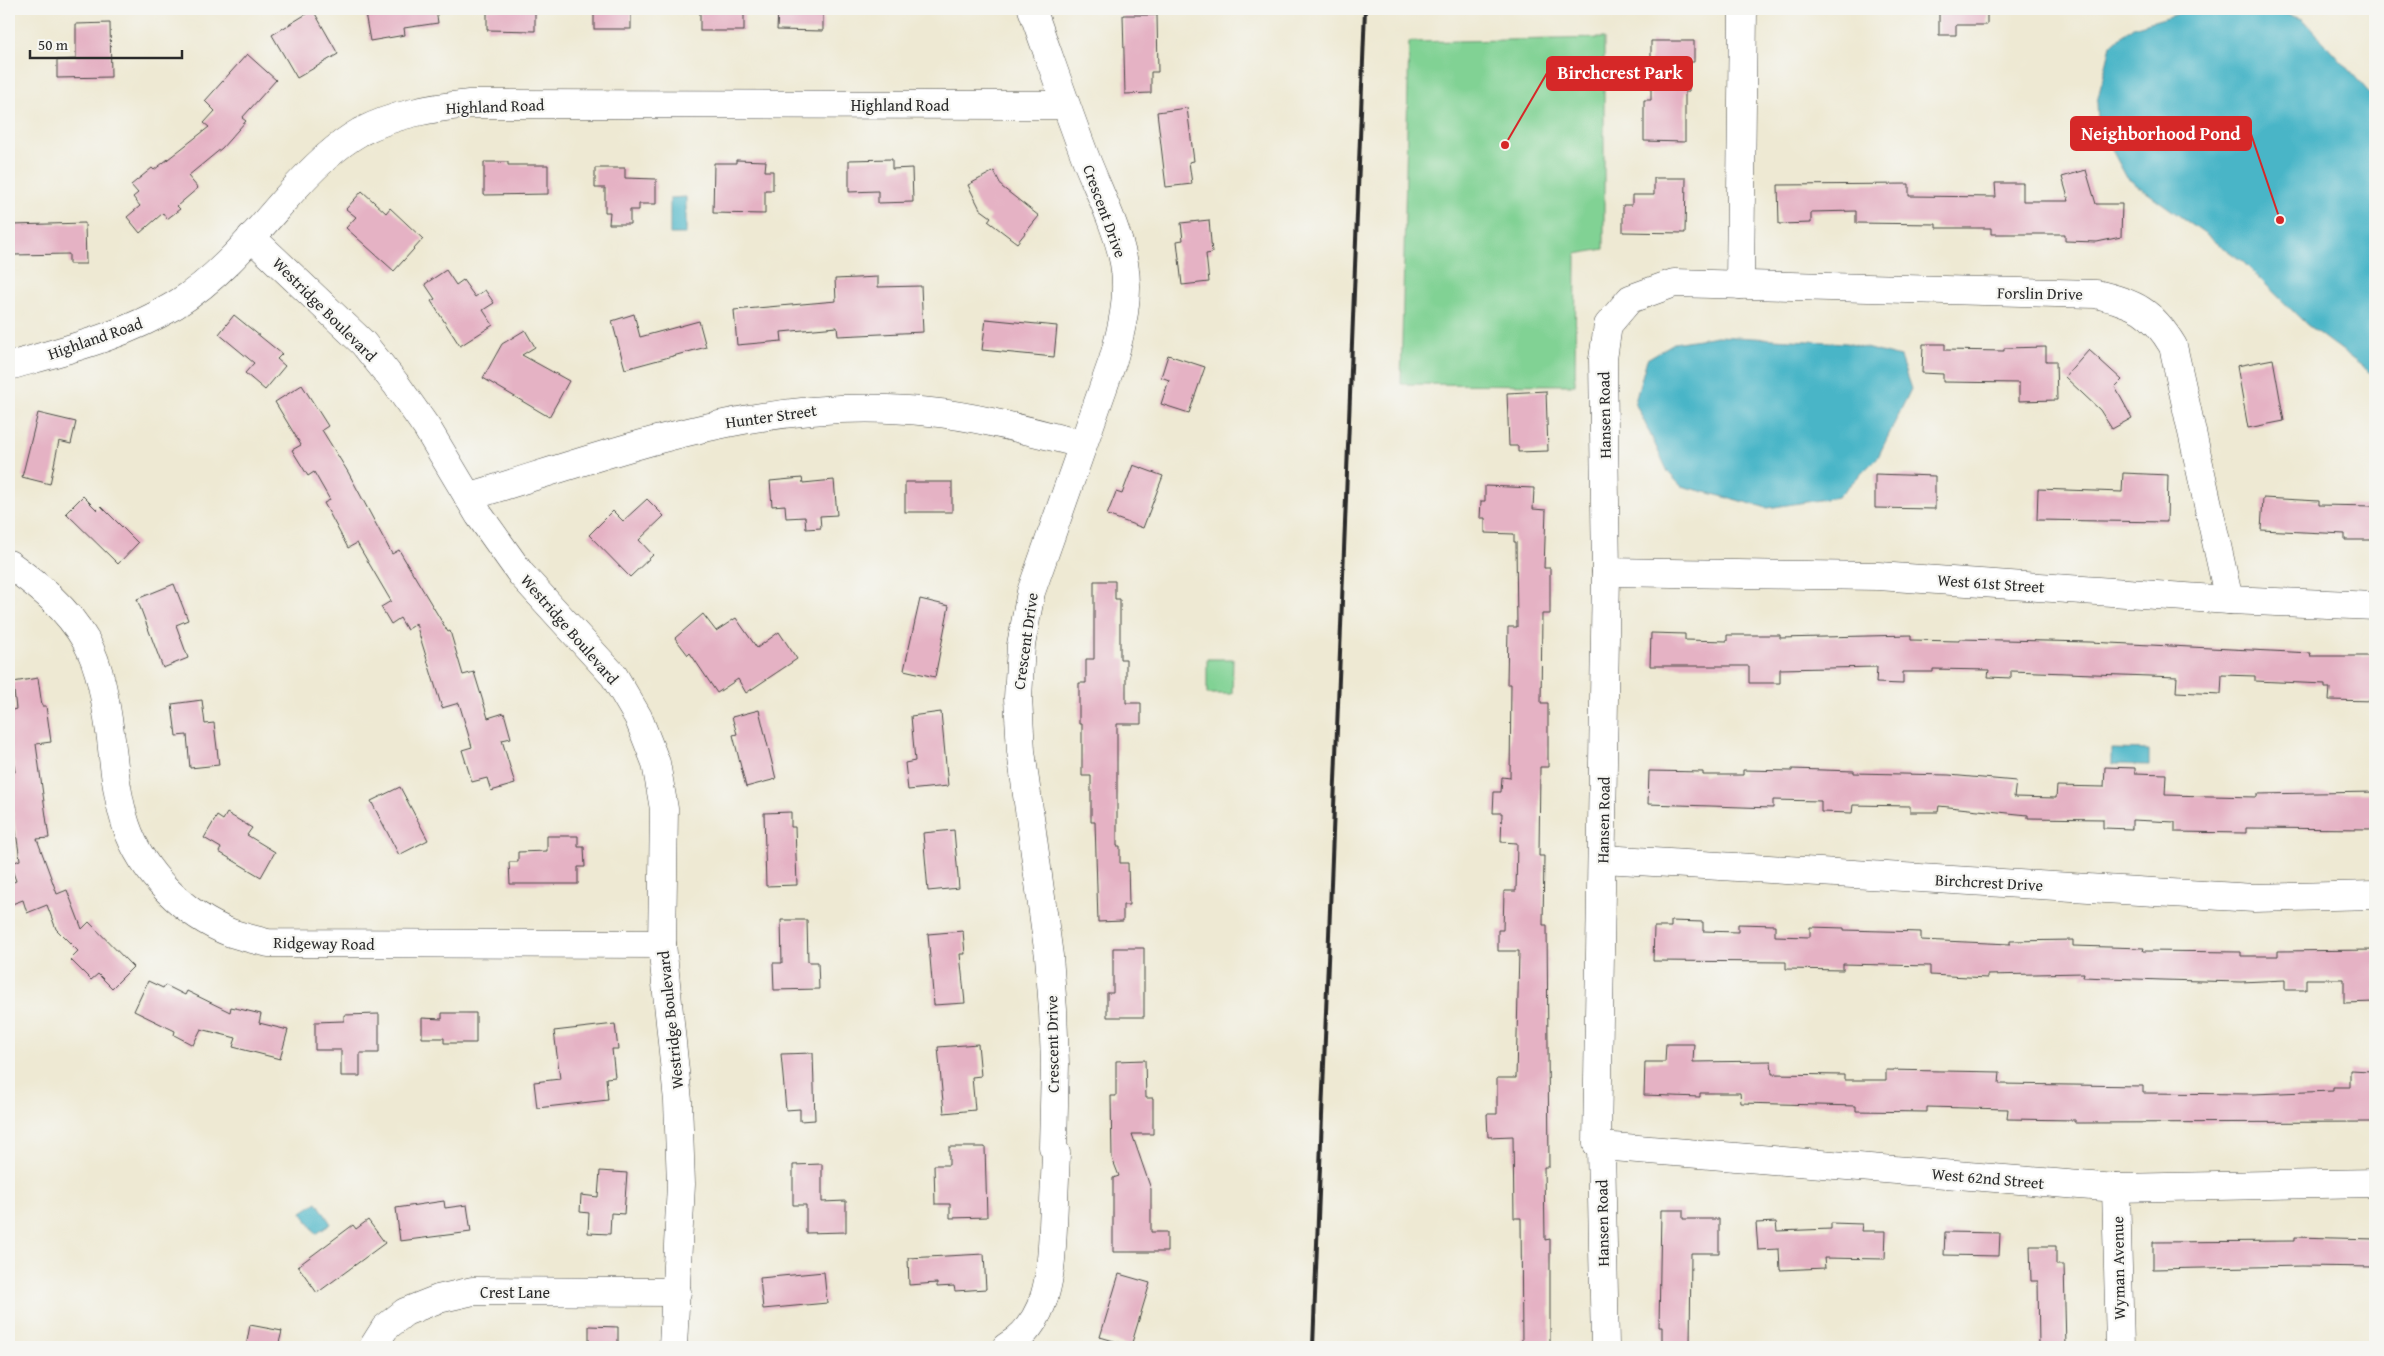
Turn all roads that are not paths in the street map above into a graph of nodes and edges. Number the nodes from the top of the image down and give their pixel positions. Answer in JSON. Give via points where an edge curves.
{"nodes":[{"id":1,"x":1032,"y":9,"type":"edge"},
{"id":2,"x":1743,"y":9,"type":"edge"},
{"id":3,"x":1065,"y":105,"type":"junction"},
{"id":4,"x":251,"y":237,"type":"junction"},
{"id":5,"x":1740,"y":285,"type":"junction"},
{"id":6,"x":1630,"y":299,"type":"joint"},
{"id":7,"x":9,"y":366,"type":"edge"},
{"id":8,"x":1082,"y":444,"type":"junction"},
{"id":9,"x":468,"y":497,"type":"junction"},
{"id":10,"x":9,"y":564,"type":"edge"},
{"id":11,"x":1606,"y":572,"type":"junction"},
{"id":12,"x":2229,"y":600,"type":"junction"},
{"id":13,"x":2375,"y":606,"type":"edge"},
{"id":14,"x":1603,"y":859,"type":"junction"},
{"id":15,"x":2375,"y":896,"type":"edge"},
{"id":16,"x":662,"y":944,"type":"junction"},
{"id":17,"x":1601,"y":1146,"type":"junction"},
{"id":18,"x":2375,"y":1182,"type":"edge"},
{"id":19,"x":2116,"y":1188,"type":"junction"},
{"id":20,"x":677,"y":1292,"type":"junction"},
{"id":21,"x":373,"y":1347,"type":"edge"},
{"id":22,"x":673,"y":1347,"type":"edge"},
{"id":23,"x":1006,"y":1347,"type":"edge"},
{"id":24,"x":1605,"y":1347,"type":"edge"},
{"id":25,"x":2120,"y":1347,"type":"edge"}],
"edges":[{"from":1,"to":3,"type":"street","name":"Crescent Drive"},
{"from":2,"to":5,"type":"street"},
{"from":3,"to":4,"type":"street","name":"Highland Road","via":[[470,104],[431,108],[394,117],[359,133],[328,155]]},
{"from":3,"to":8,"type":"street","name":"Crescent Drive","via":[[1115,232],[1124,263],[1126,296],[1120,337]]},
{"from":4,"to":7,"type":"street","name":"Highland Road","via":[[216,274],[176,304],[141,323]]},
{"from":4,"to":9,"type":"street","name":"Westridge Boulevard","via":[[363,343],[427,428]]},
{"from":5,"to":6,"type":"street","name":"Forslin Drive","via":[[1674,283]]},
{"from":5,"to":12,"type":"street","name":"Forslin Drive","via":[[2096,294],[2120,299],[2142,310],[2160,325],[2173,346]]},
{"from":6,"to":11,"type":"street","name":"Hansen Road","via":[[1608,325],[1603,359]]},
{"from":8,"to":9,"type":"street","name":"Hunter Street","via":[[996,423],[930,412],[864,408],[798,410],[730,421],[666,437]]},
{"from":8,"to":23,"type":"street","name":"Crescent Drive","via":[[1030,592],[1021,645],[1018,698],[1021,751],[1049,956],[1055,1064],[1053,1147],[1056,1154],[1051,1268],[1045,1296],[1034,1321],[1016,1342]]},
{"from":9,"to":16,"type":"street","name":"Westridge Boulevard","via":[[521,574],[614,676],[638,717],[656,762],[664,809]]},
{"from":10,"to":16,"type":"street","name":"Ridgeway Road","via":[[66,611],[86,641],[99,673],[126,826],[143,861],[167,890],[196,915],[231,933],[268,943]]},
{"from":11,"to":12,"type":"street","name":"West 61st Street","via":[[1878,576]]},
{"from":11,"to":14,"type":"street","name":"Hansen Road"},
{"from":12,"to":13,"type":"street","name":"West 61st Street"},
{"from":14,"to":15,"type":"street","name":"Birchcrest Drive","via":[[2254,898]]},
{"from":14,"to":17,"type":"street","name":"Hansen Road","via":[[1597,1144]]},
{"from":16,"to":20,"type":"street","name":"Westridge Boulevard","via":[[678,1101],[681,1184]]},
{"from":17,"to":19,"type":"street","name":"West 62nd Street"},
{"from":17,"to":24,"type":"street","name":"Hansen Road"},
{"from":18,"to":19,"type":"street","name":"West 62nd Street"},
{"from":19,"to":25,"type":"street","name":"Wyman Avenue"},
{"from":20,"to":21,"type":"street","name":"Crest Lane","via":[[473,1291],[438,1299],[405,1312],[385,1328]]},
{"from":20,"to":22,"type":"street","name":"Westridge Boulevard"}]}
